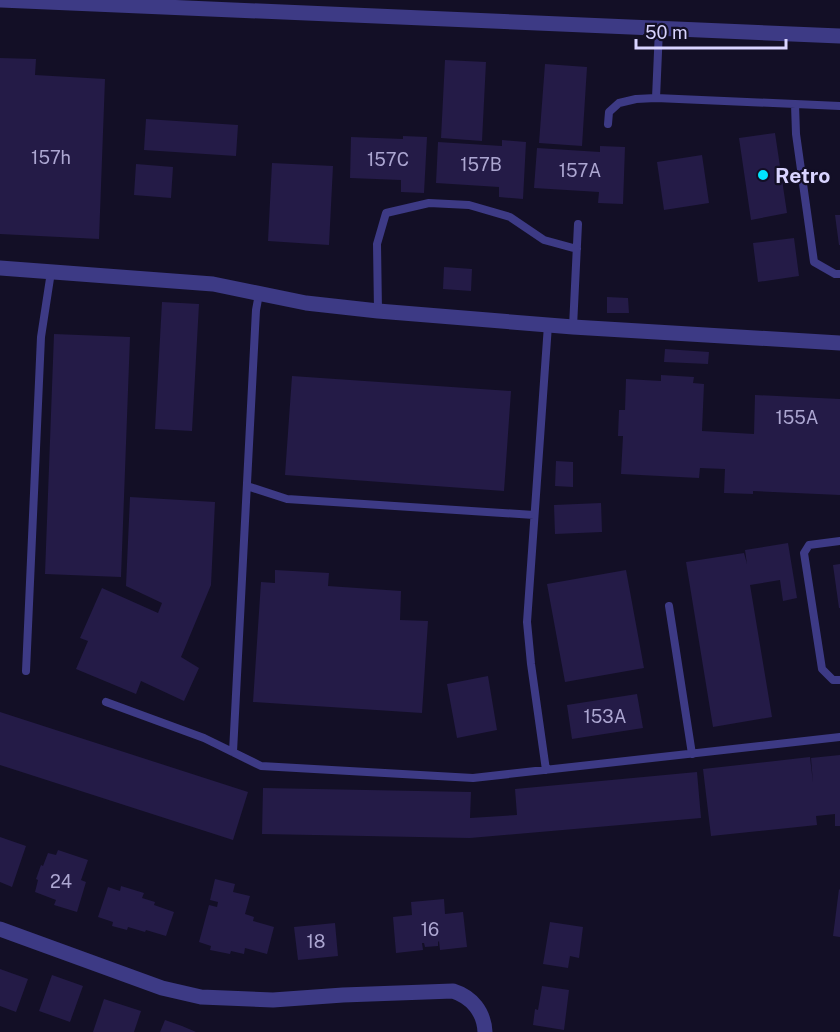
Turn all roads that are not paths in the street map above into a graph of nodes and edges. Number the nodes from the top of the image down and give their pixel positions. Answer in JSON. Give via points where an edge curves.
{"nodes":[{"id":1,"x":1,"y":0,"type":"edge"},
{"id":2,"x":659,"y":29,"type":"junction"},
{"id":3,"x":840,"y":36,"type":"edge"},
{"id":4,"x":656,"y":98,"type":"junction"},
{"id":5,"x":795,"y":104,"type":"junction"},
{"id":6,"x":840,"y":106,"type":"edge"},
{"id":7,"x":608,"y":124,"type":"dead end"},
{"id":8,"x":578,"y":224,"type":"dead end"},
{"id":9,"x":577,"y":249,"type":"junction"},
{"id":10,"x":0,"y":268,"type":"edge"},
{"id":11,"x":51,"y":272,"type":"junction"},
{"id":12,"x":840,"y":274,"type":"edge"},
{"id":13,"x":259,"y":294,"type":"junction"},
{"id":14,"x":378,"y":311,"type":"junction"},
{"id":15,"x":548,"y":325,"type":"junction"},
{"id":16,"x":573,"y":327,"type":"junction"},
{"id":17,"x":840,"y":343,"type":"edge"},
{"id":18,"x":247,"y":486,"type":"junction"},
{"id":19,"x":534,"y":515,"type":"junction"},
{"id":20,"x":840,"y":541,"type":"edge"},
{"id":21,"x":669,"y":606,"type":"dead end"},
{"id":22,"x":26,"y":670,"type":"dead end"},
{"id":23,"x":840,"y":680,"type":"edge"},
{"id":24,"x":106,"y":702,"type":"dead end"},
{"id":25,"x":840,"y":737,"type":"edge"},
{"id":26,"x":232,"y":752,"type":"junction"},
{"id":27,"x":692,"y":754,"type":"junction"},
{"id":28,"x":546,"y":770,"type":"junction"},
{"id":29,"x":0,"y":929,"type":"edge"},
{"id":30,"x":485,"y":1032,"type":"edge"}],
"edges":[{"from":1,"to":2,"type":"street"},
{"from":2,"to":3,"type":"street"},
{"from":2,"to":4,"type":"lane"},
{"from":4,"to":5,"type":"lane"},
{"from":4,"to":7,"type":"lane","via":[[619,103],[609,112]]},
{"from":5,"to":6,"type":"lane"},
{"from":5,"to":12,"type":"lane","via":[[814,262]]},
{"from":8,"to":9,"type":"lane"},
{"from":9,"to":14,"type":"lane","via":[[544,240],[510,217],[469,205],[429,203],[386,213],[377,244]]},
{"from":9,"to":16,"type":"lane"},
{"from":10,"to":11,"type":"street"},
{"from":11,"to":13,"type":"street","via":[[213,284]]},
{"from":11,"to":22,"type":"lane","via":[[41,337]]},
{"from":13,"to":14,"type":"street"},
{"from":13,"to":18,"type":"lane"},
{"from":14,"to":15,"type":"street"},
{"from":15,"to":16,"type":"street"},
{"from":15,"to":19,"type":"lane"},
{"from":16,"to":17,"type":"street"},
{"from":18,"to":19,"type":"lane","via":[[287,499]]},
{"from":18,"to":26,"type":"lane"},
{"from":19,"to":28,"type":"lane","via":[[527,622]]},
{"from":20,"to":23,"type":"lane","via":[[809,545],[804,553],[822,669],[833,680]]},
{"from":21,"to":27,"type":"lane"},
{"from":24,"to":26,"type":"lane"},
{"from":25,"to":27,"type":"lane"},
{"from":26,"to":28,"type":"lane","via":[[261,766],[473,778]]},
{"from":27,"to":28,"type":"lane"},
{"from":29,"to":30,"type":"street","via":[[162,988],[201,998],[273,1000],[453,991],[476,1007]]}]}
